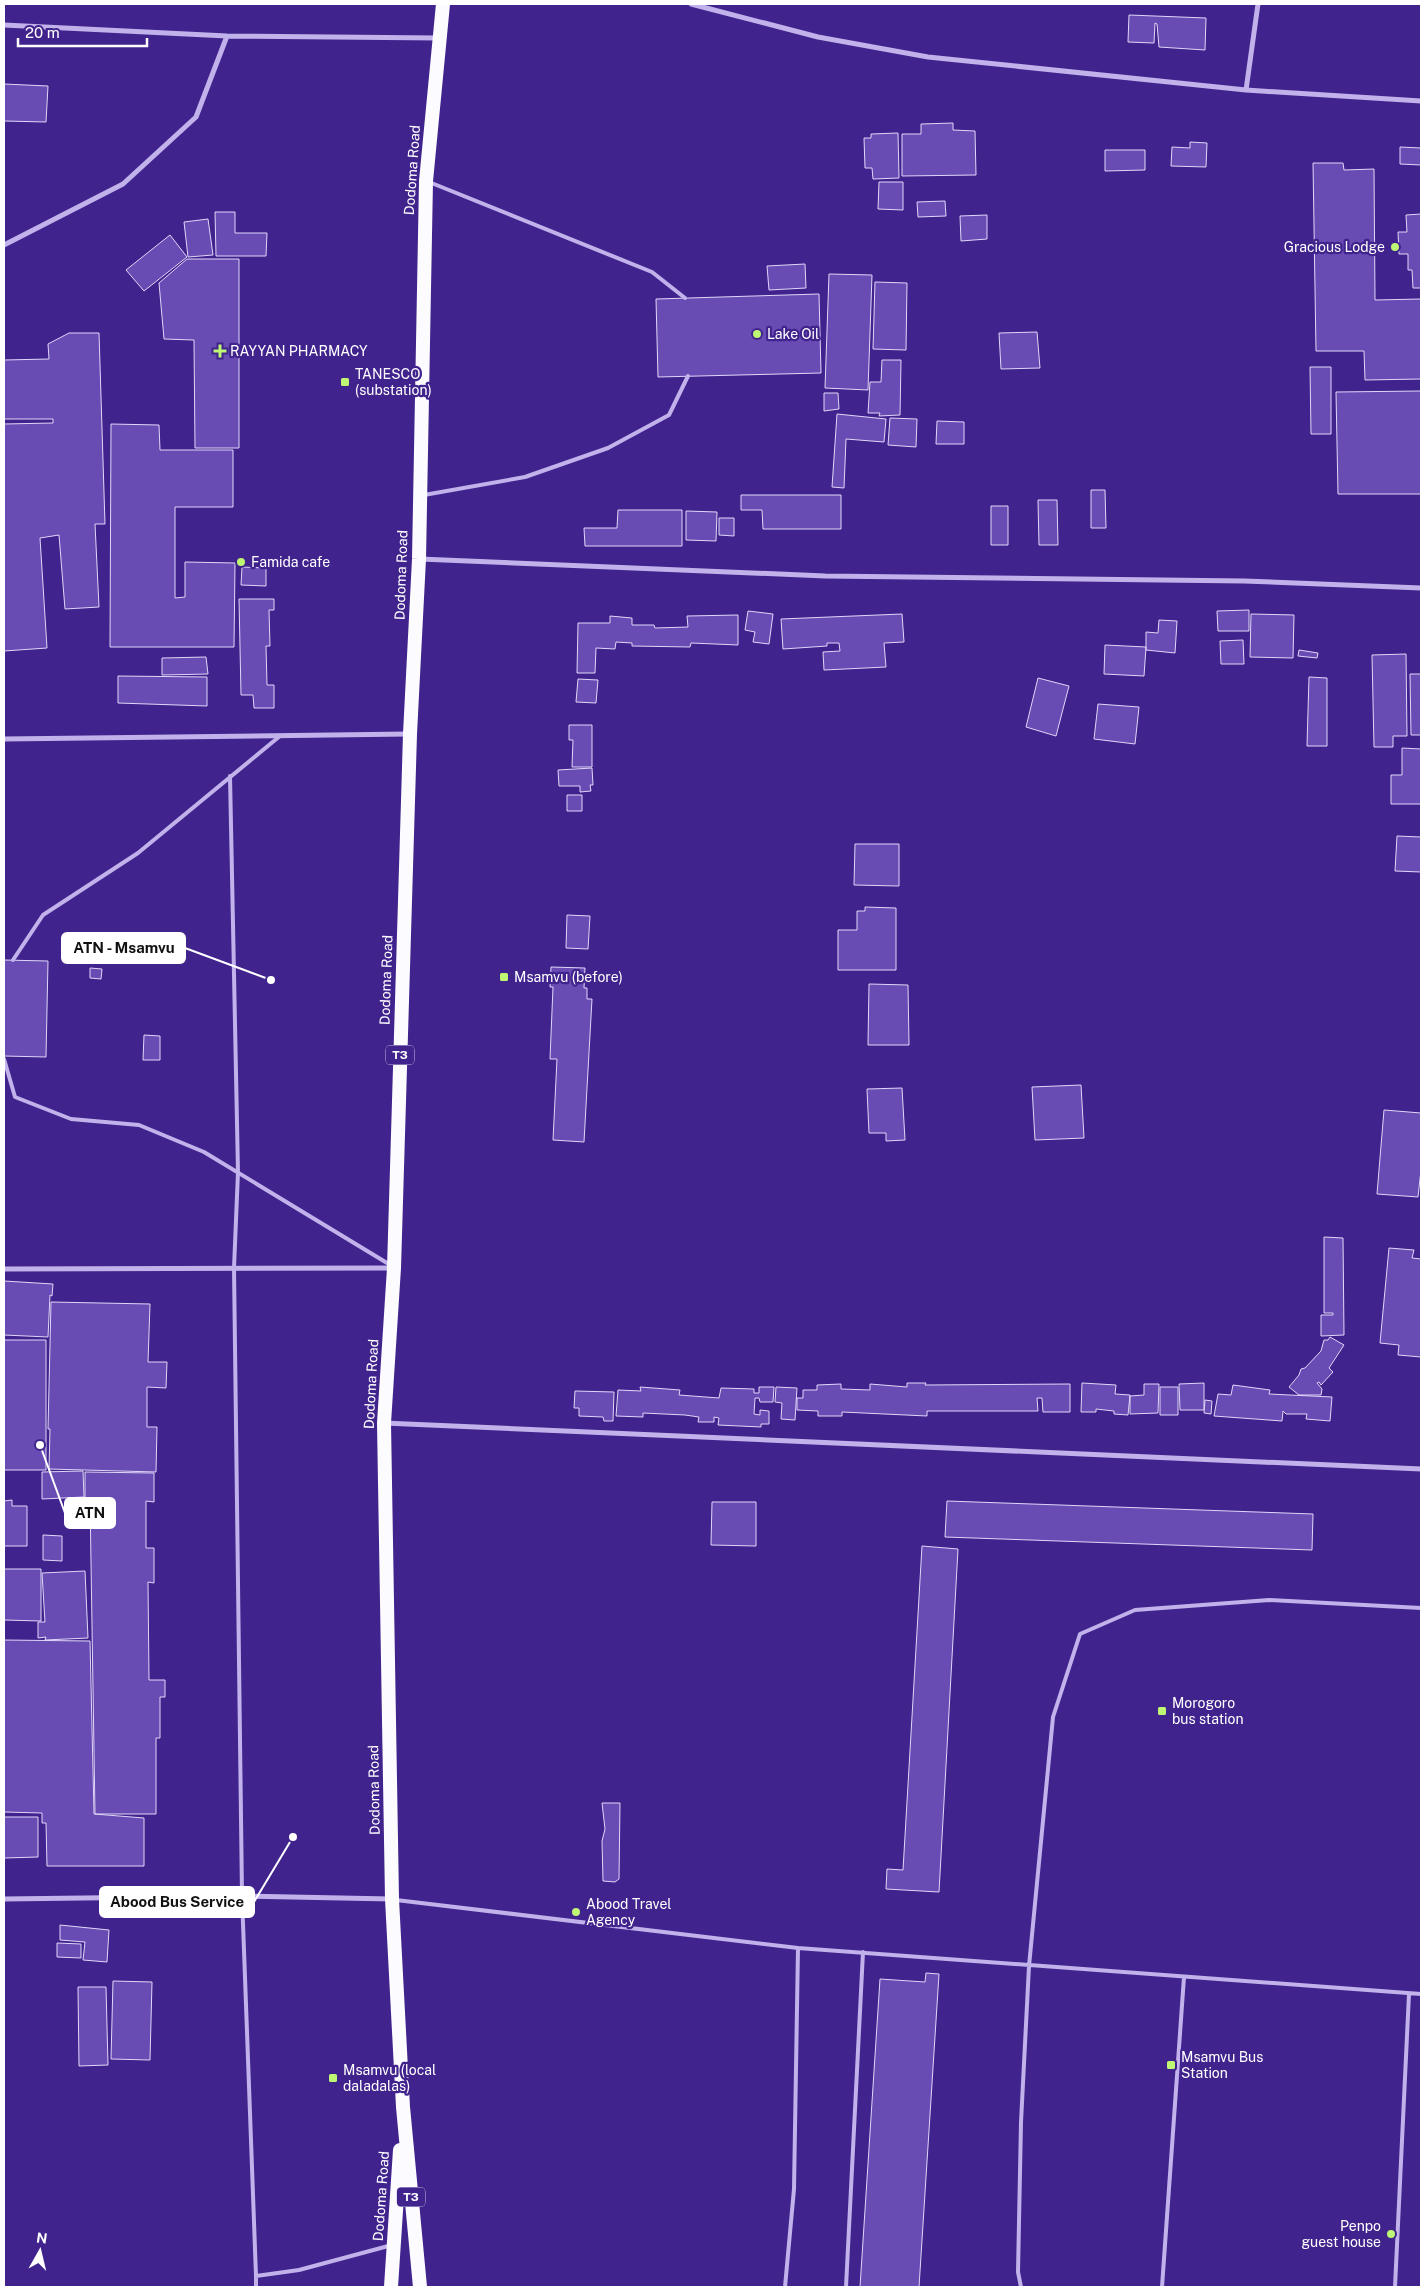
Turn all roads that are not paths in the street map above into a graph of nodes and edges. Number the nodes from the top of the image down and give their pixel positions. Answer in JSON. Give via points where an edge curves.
{"nodes":[{"id":1,"x":443,"y":4,"type":"edge"},
{"id":2,"x":690,"y":4,"type":"edge"},
{"id":3,"x":1258,"y":4,"type":"edge"},
{"id":4,"x":4,"y":25,"type":"edge"},
{"id":5,"x":227,"y":36,"type":"junction"},
{"id":6,"x":441,"y":38,"type":"junction"},
{"id":7,"x":1246,"y":90,"type":"junction"},
{"id":8,"x":1421,"y":100,"type":"edge"},
{"id":9,"x":426,"y":181,"type":"junction"},
{"id":10,"x":4,"y":245,"type":"edge"},
{"id":11,"x":685,"y":298,"type":"dead end"},
{"id":12,"x":688,"y":376,"type":"dead end"},
{"id":13,"x":419,"y":496,"type":"junction"},
{"id":14,"x":419,"y":559,"type":"junction"},
{"id":15,"x":1421,"y":588,"type":"edge"},
{"id":16,"x":410,"y":734,"type":"junction"},
{"id":17,"x":280,"y":736,"type":"junction"},
{"id":18,"x":4,"y":739,"type":"edge"},
{"id":19,"x":230,"y":776,"type":"junction"},
{"id":20,"x":12,"y":960,"type":"dead end"},
{"id":21,"x":4,"y":1059,"type":"edge"},
{"id":22,"x":238,"y":1172,"type":"junction"},
{"id":23,"x":234,"y":1268,"type":"junction"},
{"id":24,"x":394,"y":1268,"type":"junction"},
{"id":25,"x":4,"y":1270,"type":"edge"},
{"id":26,"x":384,"y":1423,"type":"junction"},
{"id":27,"x":1421,"y":1469,"type":"edge"},
{"id":28,"x":1421,"y":1608,"type":"edge"},
{"id":29,"x":242,"y":1896,"type":"junction"},
{"id":30,"x":4,"y":1899,"type":"edge"},
{"id":31,"x":392,"y":1899,"type":"junction"},
{"id":32,"x":798,"y":1948,"type":"junction"},
{"id":33,"x":863,"y":1952,"type":"junction"},
{"id":34,"x":1029,"y":1966,"type":"junction"},
{"id":35,"x":1184,"y":1978,"type":"junction"},
{"id":36,"x":1409,"y":1994,"type":"junction"},
{"id":37,"x":1421,"y":1994,"type":"edge"},
{"id":38,"x":403,"y":2107,"type":"junction"},
{"id":39,"x":394,"y":2245,"type":"junction"},
{"id":40,"x":256,"y":2276,"type":"junction"},
{"id":41,"x":256,"y":2287,"type":"edge"},
{"id":42,"x":391,"y":2287,"type":"edge"},
{"id":43,"x":420,"y":2287,"type":"edge"},
{"id":44,"x":785,"y":2287,"type":"edge"},
{"id":45,"x":846,"y":2287,"type":"edge"},
{"id":46,"x":1020,"y":2287,"type":"edge"},
{"id":47,"x":1162,"y":2287,"type":"edge"},
{"id":48,"x":1394,"y":2287,"type":"edge"}],
"edges":[{"from":1,"to":6,"type":"highway","name":"Dodoma Road","number":"T3"},
{"from":2,"to":7,"type":"street","via":[[818,37],[928,57]]},
{"from":3,"to":7,"type":"street"},
{"from":4,"to":5,"type":"street"},
{"from":5,"to":6,"type":"street"},
{"from":5,"to":10,"type":"street","via":[[196,117],[123,184]]},
{"from":6,"to":9,"type":"highway","name":"Dodoma Road","number":"T3"},
{"from":7,"to":8,"type":"street"},
{"from":9,"to":11,"type":"lane","via":[[652,272]]},
{"from":9,"to":13,"type":"highway","name":"Dodoma Road","number":"T3"},
{"from":12,"to":13,"type":"lane","via":[[669,415],[608,448],[526,477]]},
{"from":13,"to":14,"type":"highway","name":"Dodoma Road","number":"T3"},
{"from":14,"to":15,"type":"street","via":[[825,576],[1244,581]]},
{"from":14,"to":16,"type":"highway","name":"Dodoma Road","number":"T3"},
{"from":16,"to":17,"type":"street"},
{"from":16,"to":24,"type":"highway","name":"Dodoma Road","number":"T3"},
{"from":17,"to":18,"type":"street"},
{"from":17,"to":19,"type":"lane"},
{"from":19,"to":20,"type":"lane","via":[[138,853],[43,914]]},
{"from":19,"to":22,"type":"lane"},
{"from":21,"to":22,"type":"lane","via":[[15,1097],[71,1119],[139,1125],[204,1152]]},
{"from":22,"to":23,"type":"lane"},
{"from":22,"to":24,"type":"lane"},
{"from":23,"to":24,"type":"street"},
{"from":23,"to":25,"type":"street"},
{"from":23,"to":29,"type":"lane"},
{"from":24,"to":26,"type":"highway","name":"Dodoma Road","number":"T3"},
{"from":26,"to":27,"type":"street"},
{"from":26,"to":31,"type":"highway","name":"Dodoma Road","number":"T3"},
{"from":28,"to":34,"type":"lane","via":[[1269,1600],[1154,1608],[1135,1610],[1080,1634],[1054,1717]]},
{"from":29,"to":30,"type":"street"},
{"from":29,"to":31,"type":"street"},
{"from":29,"to":40,"type":"lane"},
{"from":31,"to":32,"type":"lane"},
{"from":31,"to":38,"type":"highway","name":"Dodoma Road","number":"T3"},
{"from":32,"to":33,"type":"lane"},
{"from":32,"to":44,"type":"lane","via":[[794,2188]]},
{"from":33,"to":34,"type":"lane"},
{"from":33,"to":45,"type":"lane"},
{"from":34,"to":35,"type":"lane"},
{"from":34,"to":46,"type":"lane","via":[[1021,2122]]},
{"from":35,"to":36,"type":"lane"},
{"from":35,"to":47,"type":"lane"},
{"from":36,"to":37,"type":"lane"},
{"from":36,"to":48,"type":"lane"},
{"from":38,"to":39,"type":"highway","name":"Dodoma Road","number":"T3"},
{"from":38,"to":43,"type":"highway","name":"Dodoma Road","number":"T3"},
{"from":39,"to":40,"type":"lane","via":[[299,2270]]},
{"from":39,"to":42,"type":"highway","name":"Dodoma Road","number":"T3"},
{"from":40,"to":41,"type":"lane"}]}
